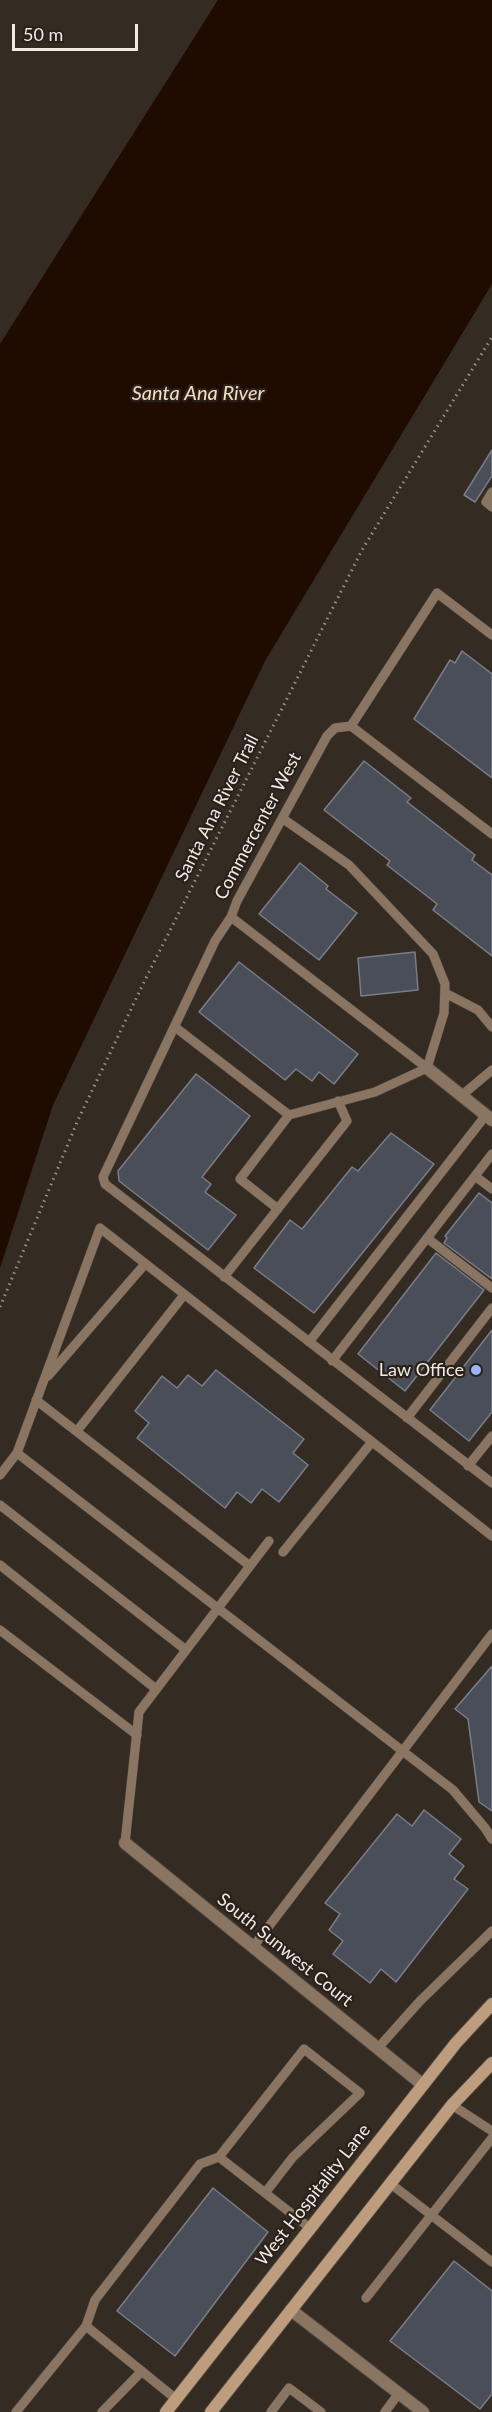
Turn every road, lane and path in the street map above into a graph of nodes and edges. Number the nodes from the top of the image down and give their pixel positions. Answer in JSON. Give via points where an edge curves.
{"nodes":[{"id":1,"x":492,"y":337,"type":"edge"},
{"id":2,"x":492,"y":492,"type":"edge"},
{"id":3,"x":492,"y":507,"type":"edge"},
{"id":4,"x":492,"y":635,"type":"edge"},
{"id":5,"x":351,"y":726,"type":"junction"},
{"id":6,"x":282,"y":818,"type":"junction"},
{"id":7,"x":492,"y":834,"type":"edge"},
{"id":8,"x":231,"y":917,"type":"junction"},
{"id":9,"x":445,"y":993,"type":"junction"},
{"id":10,"x":175,"y":1027,"type":"junction"},
{"id":11,"x":492,"y":1027,"type":"edge"},
{"id":12,"x":427,"y":1068,"type":"junction"},
{"id":13,"x":492,"y":1070,"type":"edge"},
{"id":14,"x":461,"y":1096,"type":"junction"},
{"id":15,"x":338,"y":1101,"type":"junction"},
{"id":16,"x":289,"y":1115,"type":"junction"},
{"id":17,"x":489,"y":1118,"type":"edge"},
{"id":18,"x":492,"y":1154,"type":"edge"},
{"id":19,"x":475,"y":1176,"type":"junction"},
{"id":20,"x":492,"y":1189,"type":"edge"},
{"id":21,"x":278,"y":1209,"type":"junction"},
{"id":22,"x":427,"y":1238,"type":"junction"},
{"id":23,"x":145,"y":1264,"type":"junction"},
{"id":24,"x":224,"y":1277,"type":"junction"},
{"id":25,"x":492,"y":1288,"type":"edge"},
{"id":26,"x":184,"y":1295,"type":"junction"},
{"id":27,"x":0,"y":1308,"type":"edge"},
{"id":28,"x":492,"y":1308,"type":"edge"},
{"id":29,"x":309,"y":1342,"type":"junction"},
{"id":30,"x":332,"y":1361,"type":"junction"},
{"id":31,"x":44,"y":1380,"type":"junction"},
{"id":32,"x":36,"y":1400,"type":"junction"},
{"id":33,"x":407,"y":1418,"type":"junction"},
{"id":34,"x":77,"y":1431,"type":"junction"},
{"id":35,"x":492,"y":1436,"type":"edge"},
{"id":36,"x":371,"y":1443,"type":"junction"},
{"id":37,"x":16,"y":1453,"type":"junction"},
{"id":38,"x":468,"y":1466,"type":"junction"},
{"id":39,"x":0,"y":1475,"type":"edge"},
{"id":40,"x":492,"y":1483,"type":"edge"},
{"id":41,"x":0,"y":1505,"type":"edge"},
{"id":42,"x":492,"y":1536,"type":"edge"},
{"id":43,"x":269,"y":1541,"type":"dead end"},
{"id":44,"x":283,"y":1552,"type":"dead end"},
{"id":45,"x":0,"y":1565,"type":"edge"},
{"id":46,"x":250,"y":1566,"type":"junction"},
{"id":47,"x":218,"y":1609,"type":"junction"},
{"id":48,"x":0,"y":1630,"type":"edge"},
{"id":49,"x":492,"y":1634,"type":"edge"},
{"id":50,"x":186,"y":1650,"type":"junction"},
{"id":51,"x":156,"y":1689,"type":"junction"},
{"id":52,"x":137,"y":1735,"type":"junction"},
{"id":53,"x":401,"y":1752,"type":"junction"},
{"id":54,"x":492,"y":1839,"type":"edge"},
{"id":55,"x":125,"y":1843,"type":"joint"},
{"id":56,"x":492,"y":1931,"type":"edge"},
{"id":57,"x":253,"y":1947,"type":"junction"},
{"id":58,"x":492,"y":2004,"type":"edge"},
{"id":59,"x":378,"y":2048,"type":"junction"},
{"id":60,"x":492,"y":2063,"type":"edge"},
{"id":61,"x":423,"y":2085,"type":"junction"},
{"id":62,"x":452,"y":2104,"type":"junction"},
{"id":63,"x":492,"y":2131,"type":"edge"},
{"id":64,"x":492,"y":2138,"type":"edge"},
{"id":65,"x":219,"y":2157,"type":"junction"},
{"id":66,"x":391,"y":2184,"type":"junction"},
{"id":67,"x":265,"y":2193,"type":"junction"},
{"id":68,"x":432,"y":2215,"type":"junction"},
{"id":69,"x":310,"y":2228,"type":"junction"},
{"id":70,"x":492,"y":2262,"type":"edge"},
{"id":71,"x":366,"y":2298,"type":"dead end"},
{"id":72,"x":291,"y":2310,"type":"junction"},
{"id":73,"x":86,"y":2326,"type":"junction"},
{"id":74,"x":142,"y":2371,"type":"junction"},
{"id":75,"x":399,"y":2394,"type":"junction"},
{"id":76,"x":176,"y":2399,"type":"junction"},
{"id":77,"x":16,"y":2412,"type":"edge"},
{"id":78,"x":102,"y":2412,"type":"edge"},
{"id":79,"x":166,"y":2412,"type":"edge"},
{"id":80,"x":211,"y":2412,"type":"edge"},
{"id":81,"x":271,"y":2412,"type":"edge"},
{"id":82,"x":321,"y":2412,"type":"edge"},
{"id":83,"x":384,"y":2412,"type":"edge"},
{"id":84,"x":423,"y":2412,"type":"edge"}],
"edges":[{"from":1,"to":27,"type":"path","name":"Santa Ana River Trail","via":[[351,571],[114,1045],[55,1173]]},
{"from":2,"to":3,"type":"lane","via":[[486,502]]},
{"from":4,"to":5,"type":"lane","via":[[437,593]]},
{"from":5,"to":6,"type":"lane","name":"Commercenter West","via":[[335,728],[327,736]]},
{"from":5,"to":7,"type":"lane"},
{"from":6,"to":8,"type":"lane","name":"Commercenter West"},
{"from":6,"to":9,"type":"lane","via":[[349,865],[433,954]]},
{"from":8,"to":10,"type":"lane","via":[[215,941]]},
{"from":8,"to":12,"type":"lane","name":"Commercenter West"},
{"from":9,"to":11,"type":"lane","via":[[478,1010]]},
{"from":9,"to":12,"type":"lane","via":[[444,1013]]},
{"from":10,"to":16,"type":"lane"},
{"from":10,"to":24,"type":"lane","via":[[103,1177],[105,1184]]},
{"from":12,"to":14,"type":"street","name":"Commercenter West"},
{"from":12,"to":15,"type":"lane","via":[[375,1092]]},
{"from":13,"to":14,"type":"lane"},
{"from":14,"to":17,"type":"street","name":"Commercenter West"},
{"from":15,"to":16,"type":"lane"},
{"from":15,"to":21,"type":"lane","via":[[346,1121]]},
{"from":16,"to":21,"type":"lane","via":[[240,1179]]},
{"from":17,"to":29,"type":"lane"},
{"from":18,"to":19,"type":"lane"},
{"from":19,"to":20,"type":"lane"},
{"from":19,"to":22,"type":"lane"},
{"from":21,"to":24,"type":"lane"},
{"from":22,"to":25,"type":"lane"},
{"from":22,"to":30,"type":"lane"},
{"from":23,"to":26,"type":"lane"},
{"from":23,"to":31,"type":"lane"},
{"from":23,"to":31,"type":"lane","via":[[100,1228]]},
{"from":24,"to":29,"type":"lane"},
{"from":26,"to":34,"type":"lane"},
{"from":26,"to":36,"type":"lane"},
{"from":28,"to":33,"type":"lane"},
{"from":29,"to":30,"type":"lane"},
{"from":30,"to":33,"type":"lane"},
{"from":31,"to":32,"type":"lane"},
{"from":32,"to":34,"type":"lane"},
{"from":32,"to":37,"type":"lane"},
{"from":33,"to":38,"type":"lane"},
{"from":34,"to":46,"type":"lane"},
{"from":35,"to":38,"type":"lane"},
{"from":36,"to":42,"type":"lane"},
{"from":36,"to":44,"type":"lane"},
{"from":37,"to":39,"type":"lane"},
{"from":37,"to":47,"type":"lane"},
{"from":38,"to":40,"type":"lane"},
{"from":41,"to":50,"type":"lane"},
{"from":43,"to":46,"type":"lane"},
{"from":45,"to":51,"type":"lane"},
{"from":46,"to":47,"type":"lane"},
{"from":47,"to":50,"type":"lane"},
{"from":47,"to":53,"type":"lane"},
{"from":48,"to":52,"type":"lane"},
{"from":49,"to":53,"type":"lane"},
{"from":50,"to":51,"type":"lane"},
{"from":51,"to":52,"type":"lane","via":[[139,1712]]},
{"from":52,"to":55,"type":"lane"},
{"from":53,"to":54,"type":"lane","via":[[453,1790]]},
{"from":53,"to":57,"type":"lane"},
{"from":55,"to":57,"type":"street","name":"South Sunwest Court"},
{"from":56,"to":59,"type":"lane"},
{"from":57,"to":59,"type":"street","name":"South Sunwest Court"},
{"from":58,"to":61,"type":"main road","name":"West Hospitality Lane"},
{"from":59,"to":61,"type":"street","name":"South Sunwest Court"},
{"from":60,"to":62,"type":"main road"},
{"from":61,"to":69,"type":"main road","name":"West Hospitality Lane"},
{"from":62,"to":63,"type":"lane"},
{"from":62,"to":66,"type":"main road"},
{"from":64,"to":68,"type":"lane"},
{"from":65,"to":67,"type":"lane"},
{"from":65,"to":67,"type":"lane","via":[[303,2049],[360,2093],[293,2157]]},
{"from":65,"to":73,"type":"lane","via":[[200,2164],[95,2300]]},
{"from":66,"to":68,"type":"lane"},
{"from":66,"to":72,"type":"main road"},
{"from":67,"to":69,"type":"lane"},
{"from":68,"to":70,"type":"lane"},
{"from":68,"to":71,"type":"lane"},
{"from":69,"to":76,"type":"main road","name":"West Hospitality Lane"},
{"from":72,"to":75,"type":"street"},
{"from":72,"to":80,"type":"main road"},
{"from":73,"to":74,"type":"lane"},
{"from":73,"to":77,"type":"lane"},
{"from":74,"to":76,"type":"lane"},
{"from":74,"to":78,"type":"lane"},
{"from":75,"to":83,"type":"lane"},
{"from":75,"to":84,"type":"street"},
{"from":76,"to":79,"type":"main road","name":"West Hospitality Lane"},
{"from":81,"to":82,"type":"lane","via":[[290,2388]]}]}
